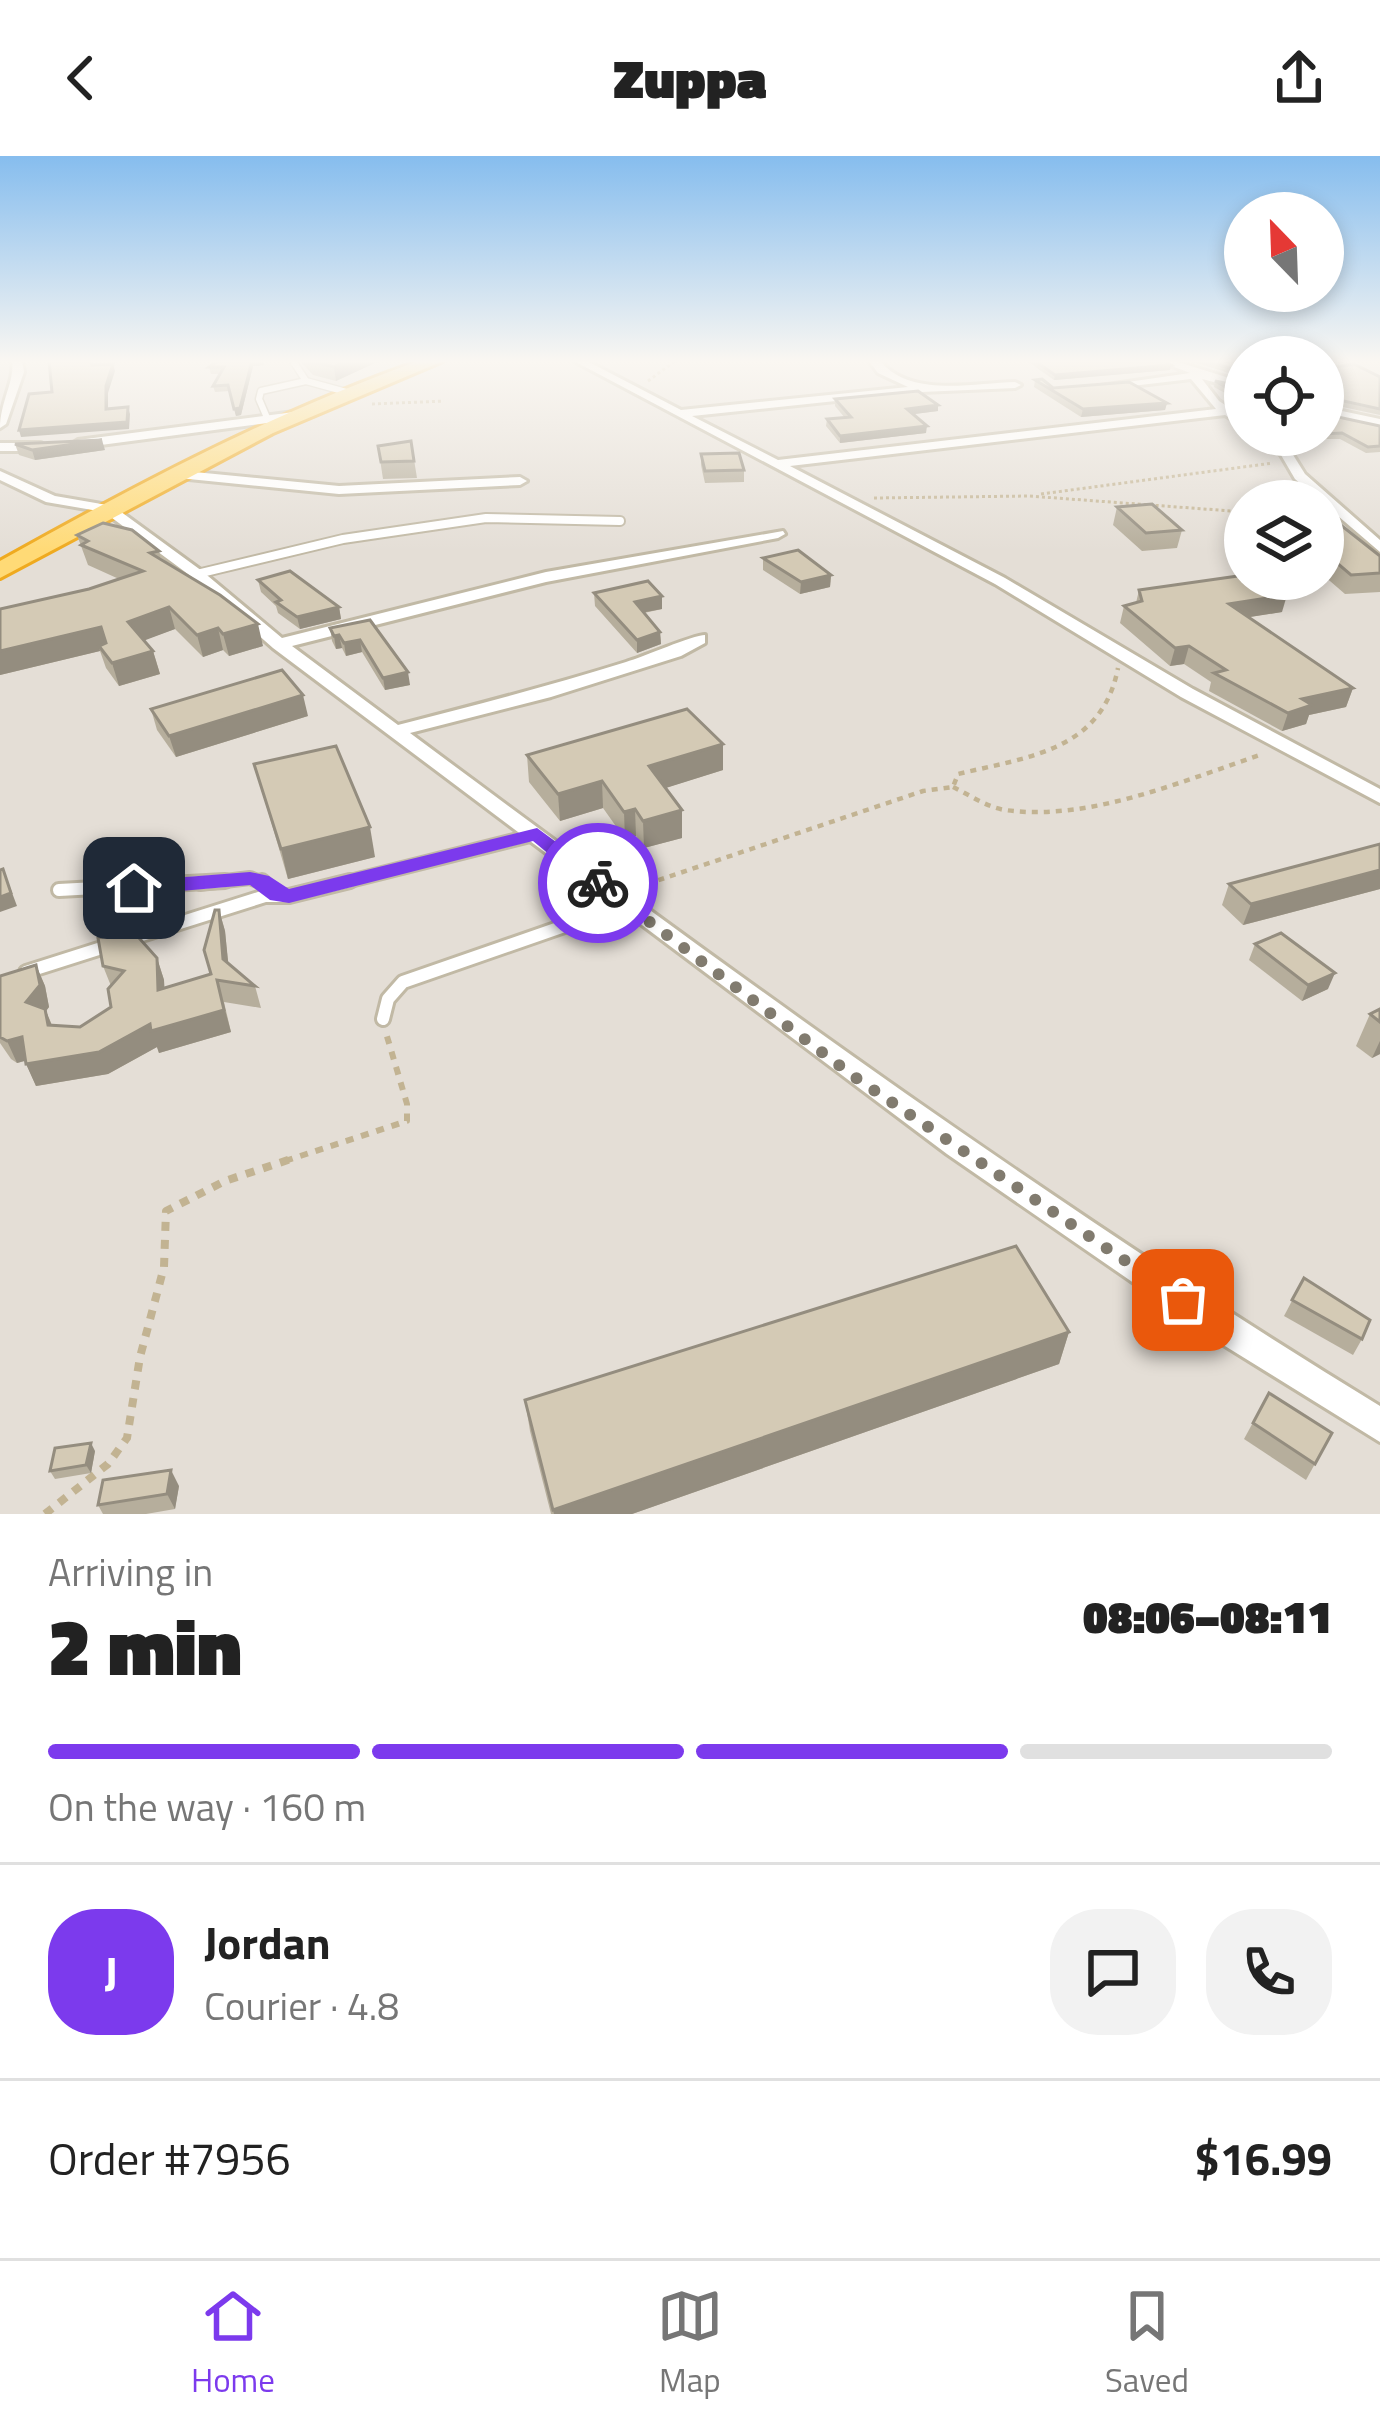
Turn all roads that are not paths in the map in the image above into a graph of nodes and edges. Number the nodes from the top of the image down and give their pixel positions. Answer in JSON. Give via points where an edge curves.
{"nodes":[{"id":1,"x":236,"y":424,"type":"edge"},
{"id":2,"x":277,"y":424,"type":"edge"},
{"id":3,"x":703,"y":424,"type":"edge"},
{"id":4,"x":1112,"y":424,"type":"edge"},
{"id":5,"x":0,"y":447,"type":"edge"},
{"id":6,"x":1287,"y":456,"type":"edge"},
{"id":7,"x":774,"y":464,"type":"junction"},
{"id":8,"x":174,"y":474,"type":"junction"},
{"id":9,"x":0,"y":475,"type":"edge"},
{"id":10,"x":520,"y":481,"type":"dead end"},
{"id":11,"x":108,"y":509,"type":"junction"},
{"id":12,"x":620,"y":521,"type":"dead end"},
{"id":13,"x":778,"y":534,"type":"dead end"},
{"id":14,"x":1380,"y":548,"type":"edge"},
{"id":15,"x":0,"y":571,"type":"edge"},
{"id":16,"x":197,"y":574,"type":"junction"},
{"id":17,"x":699,"y":639,"type":"dead end"},
{"id":18,"x":279,"y":644,"type":"junction"},
{"id":19,"x":395,"y":731,"type":"junction"},
{"id":20,"x":1380,"y":797,"type":"edge"},
{"id":21,"x":537,"y":834,"type":"junction"},
{"id":22,"x":58,"y":890,"type":"dead end"},
{"id":23,"x":277,"y":896,"type":"junction"},
{"id":24,"x":613,"y":896,"type":"junction"},
{"id":25,"x":0,"y":980,"type":"edge"},
{"id":26,"x":383,"y":1019,"type":"road end"},
{"id":27,"x":1380,"y":1425,"type":"edge"}],
"edges":[{"from":1,"to":5,"type":"street"},
{"from":2,"to":8,"type":"highway"},
{"from":3,"to":7,"type":"street"},
{"from":4,"to":7,"type":"street"},
{"from":6,"to":14,"type":"street"},
{"from":7,"to":20,"type":"street"},
{"from":8,"to":10,"type":"street","via":[[339,490]]},
{"from":8,"to":11,"type":"highway"},
{"from":9,"to":11,"type":"street","via":[[51,499]]},
{"from":11,"to":15,"type":"highway"},
{"from":11,"to":16,"type":"street"},
{"from":12,"to":16,"type":"lane","via":[[485,518],[343,539]]},
{"from":13,"to":18,"type":"street","via":[[565,573]]},
{"from":16,"to":18,"type":"street"},
{"from":17,"to":19,"type":"street","via":[[545,693]]},
{"from":18,"to":19,"type":"street"},
{"from":19,"to":21,"type":"street"},
{"from":21,"to":23,"type":"lane"},
{"from":21,"to":24,"type":"street"},
{"from":22,"to":23,"type":"lane","via":[[250,878]]},
{"from":23,"to":25,"type":"lane"},
{"from":24,"to":26,"type":"lane","via":[[593,916],[403,982]]},
{"from":24,"to":27,"type":"street","via":[[856,1078]]}]}
